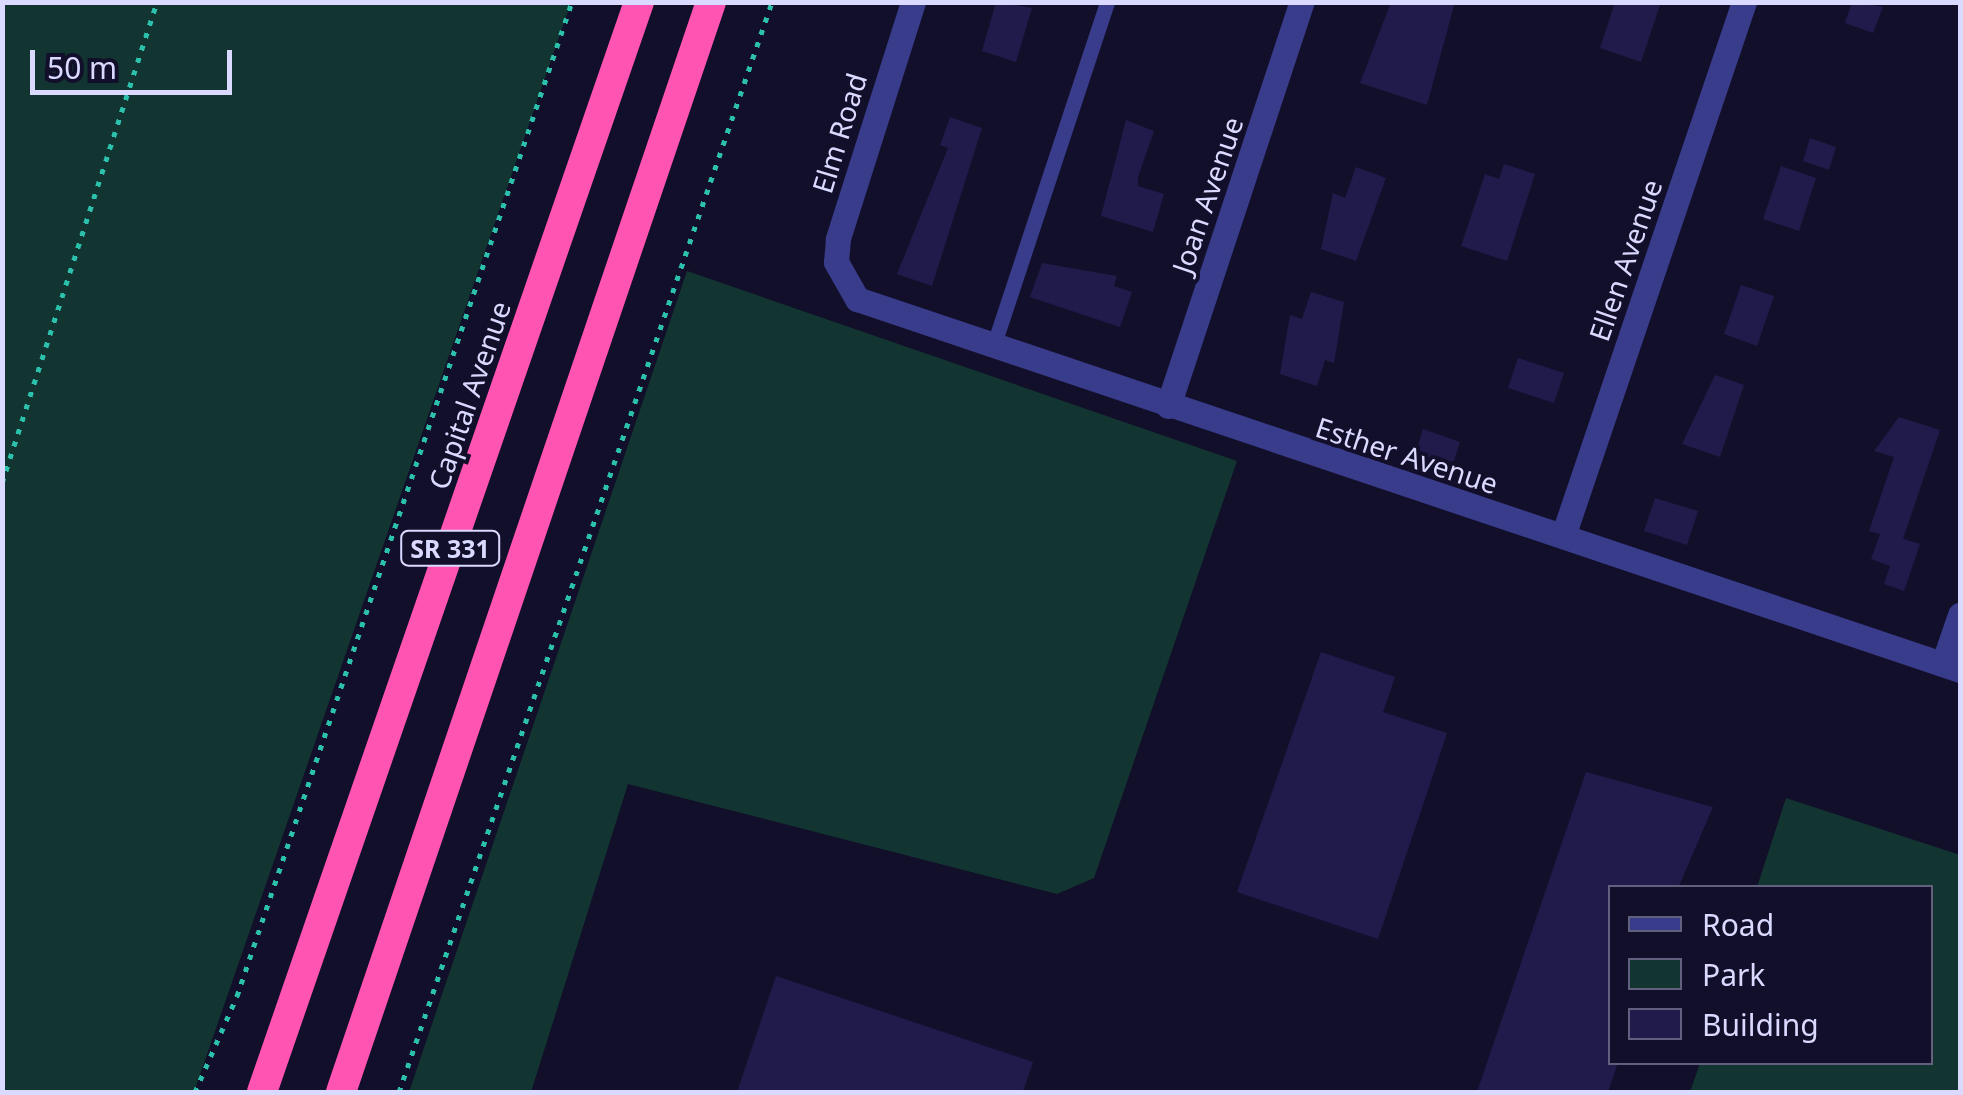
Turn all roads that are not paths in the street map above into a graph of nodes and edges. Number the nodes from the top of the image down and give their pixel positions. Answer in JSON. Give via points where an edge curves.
{"nodes":[{"id":1,"x":639,"y":2,"type":"edge"},
{"id":2,"x":711,"y":2,"type":"edge"},
{"id":3,"x":914,"y":2,"type":"edge"},
{"id":4,"x":1107,"y":2,"type":"edge"},
{"id":5,"x":1302,"y":2,"type":"edge"},
{"id":6,"x":1744,"y":2,"type":"edge"},
{"id":7,"x":843,"y":282,"type":"joint"},
{"id":8,"x":993,"y":347,"type":"junction"},
{"id":9,"x":1168,"y":406,"type":"junction"},
{"id":10,"x":1562,"y":536,"type":"junction"},
{"id":11,"x":1960,"y":616,"type":"edge"},
{"id":12,"x":1952,"y":667,"type":"edge"},
{"id":13,"x":262,"y":1092,"type":"edge"},
{"id":14,"x":341,"y":1092,"type":"edge"}],
"edges":[{"from":1,"to":13,"type":"highway","name":"Capital Avenue","number":"SR 331"},
{"from":2,"to":14,"type":"highway","number":"SR 331"},
{"from":3,"to":7,"type":"street","name":"Elm Road","via":[[838,240]]},
{"from":4,"to":8,"type":"lane"},
{"from":5,"to":9,"type":"street","name":"Joan Avenue"},
{"from":6,"to":10,"type":"street","name":"Ellen Avenue"},
{"from":7,"to":8,"type":"street","name":"Esther Avenue","via":[[870,306]]},
{"from":8,"to":9,"type":"street","name":"Esther Avenue"},
{"from":9,"to":10,"type":"street","name":"Esther Avenue"},
{"from":10,"to":12,"type":"street","name":"Esther Avenue"},
{"from":11,"to":12,"type":"street"}]}
